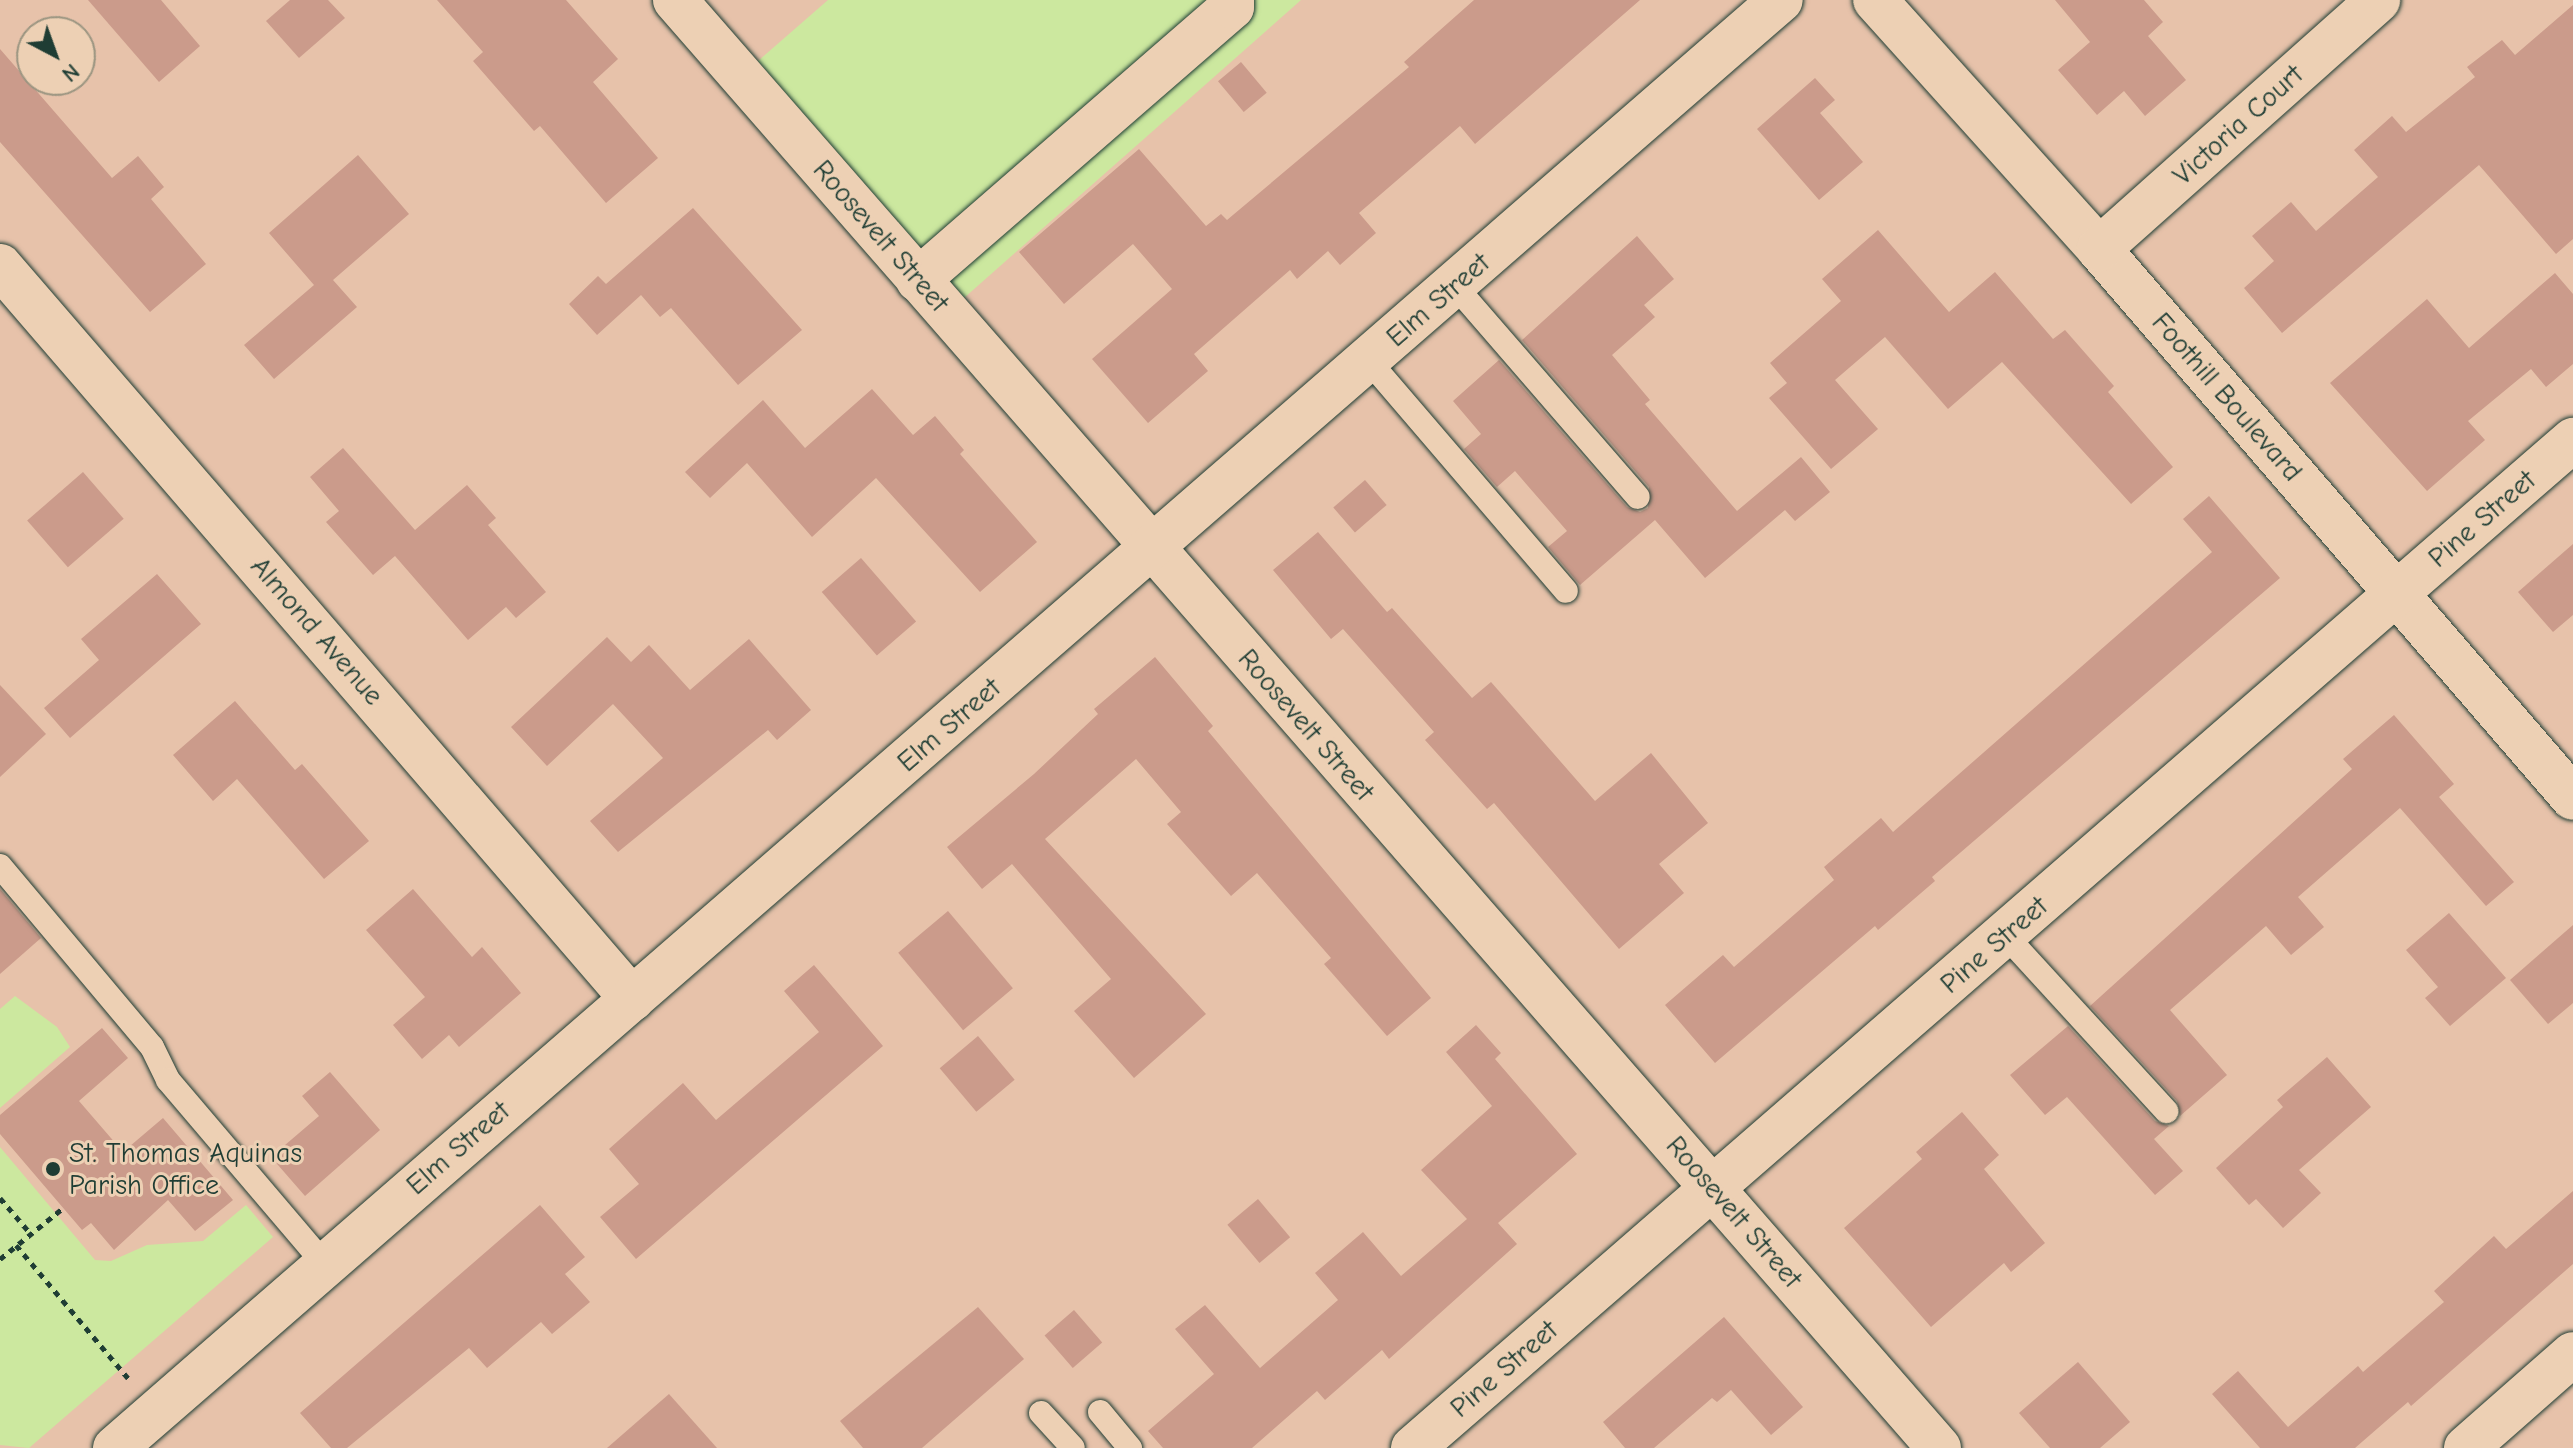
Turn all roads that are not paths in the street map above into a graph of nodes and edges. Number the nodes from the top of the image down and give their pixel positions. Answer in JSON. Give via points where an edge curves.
{"nodes":[{"id":1,"x":675,"y":0,"type":"edge"},
{"id":2,"x":1232,"y":0,"type":"edge"},
{"id":3,"x":1781,"y":0,"type":"edge"},
{"id":4,"x":1875,"y":0,"type":"edge"},
{"id":5,"x":2378,"y":0,"type":"edge"},
{"id":6,"x":2099,"y":249,"type":"junction"},
{"id":7,"x":0,"y":266,"type":"edge"},
{"id":8,"x":918,"y":280,"type":"junction"},
{"id":9,"x":1455,"y":286,"type":"junction"},
{"id":10,"x":1368,"y":360,"type":"junction"},
{"id":11,"x":2573,"y":440,"type":"edge"},
{"id":12,"x":1638,"y":497,"type":"dead end"},
{"id":13,"x":1152,"y":550,"type":"junction"},
{"id":14,"x":1566,"y":591,"type":"dead end"},
{"id":15,"x":2397,"y":593,"type":"junction"},
{"id":16,"x":2573,"y":798,"type":"edge"},
{"id":17,"x":0,"y":866,"type":"edge"},
{"id":18,"x":2005,"y":935,"type":"junction"},
{"id":19,"x":632,"y":999,"type":"junction"},
{"id":20,"x":2166,"y":1111,"type":"dead end"},
{"id":21,"x":1714,"y":1189,"type":"junction"},
{"id":22,"x":324,"y":1263,"type":"junction"},
{"id":23,"x":2573,"y":1354,"type":"edge"},
{"id":24,"x":1100,"y":1412,"type":"dead end"},
{"id":25,"x":1041,"y":1413,"type":"dead end"},
{"id":26,"x":115,"y":1448,"type":"edge"},
{"id":27,"x":1073,"y":1448,"type":"edge"},
{"id":28,"x":1130,"y":1448,"type":"edge"},
{"id":29,"x":1413,"y":1448,"type":"edge"},
{"id":30,"x":1939,"y":1448,"type":"edge"},
{"id":31,"x":2466,"y":1448,"type":"edge"}],
"edges":[{"from":1,"to":8,"type":"street","name":"Roosevelt Street"},
{"from":2,"to":8,"type":"street","via":[[1232,7]]},
{"from":3,"to":9,"type":"street","name":"Elm Street"},
{"from":4,"to":6,"type":"street","name":"Foothill Boulevard"},
{"from":5,"to":6,"type":"street","name":"Victoria Court"},
{"from":6,"to":15,"type":"street","name":"Foothill Boulevard"},
{"from":7,"to":19,"type":"street","name":"Almond Avenue"},
{"from":8,"to":13,"type":"street","name":"Roosevelt Street"},
{"from":9,"to":10,"type":"street","name":"Elm Street"},
{"from":9,"to":12,"type":"lane"},
{"from":10,"to":13,"type":"street","name":"Elm Street"},
{"from":10,"to":14,"type":"lane"},
{"from":11,"to":15,"type":"street","name":"Pine Street"},
{"from":13,"to":19,"type":"street","name":"Elm Street"},
{"from":13,"to":21,"type":"street","name":"Roosevelt Street"},
{"from":15,"to":16,"type":"street","name":"Foothill Boulevard"},
{"from":15,"to":18,"type":"street","name":"Pine Street"},
{"from":17,"to":22,"type":"lane","via":[[152,1047],[168,1080]]},
{"from":18,"to":20,"type":"lane"},
{"from":18,"to":21,"type":"street","name":"Pine Street"},
{"from":19,"to":22,"type":"street","name":"Elm Street"},
{"from":21,"to":29,"type":"street","name":"Pine Street"},
{"from":21,"to":30,"type":"street","name":"Roosevelt Street"},
{"from":22,"to":26,"type":"street","name":"Elm Street"},
{"from":23,"to":31,"type":"street"},
{"from":24,"to":28,"type":"lane"},
{"from":25,"to":27,"type":"lane"}]}
